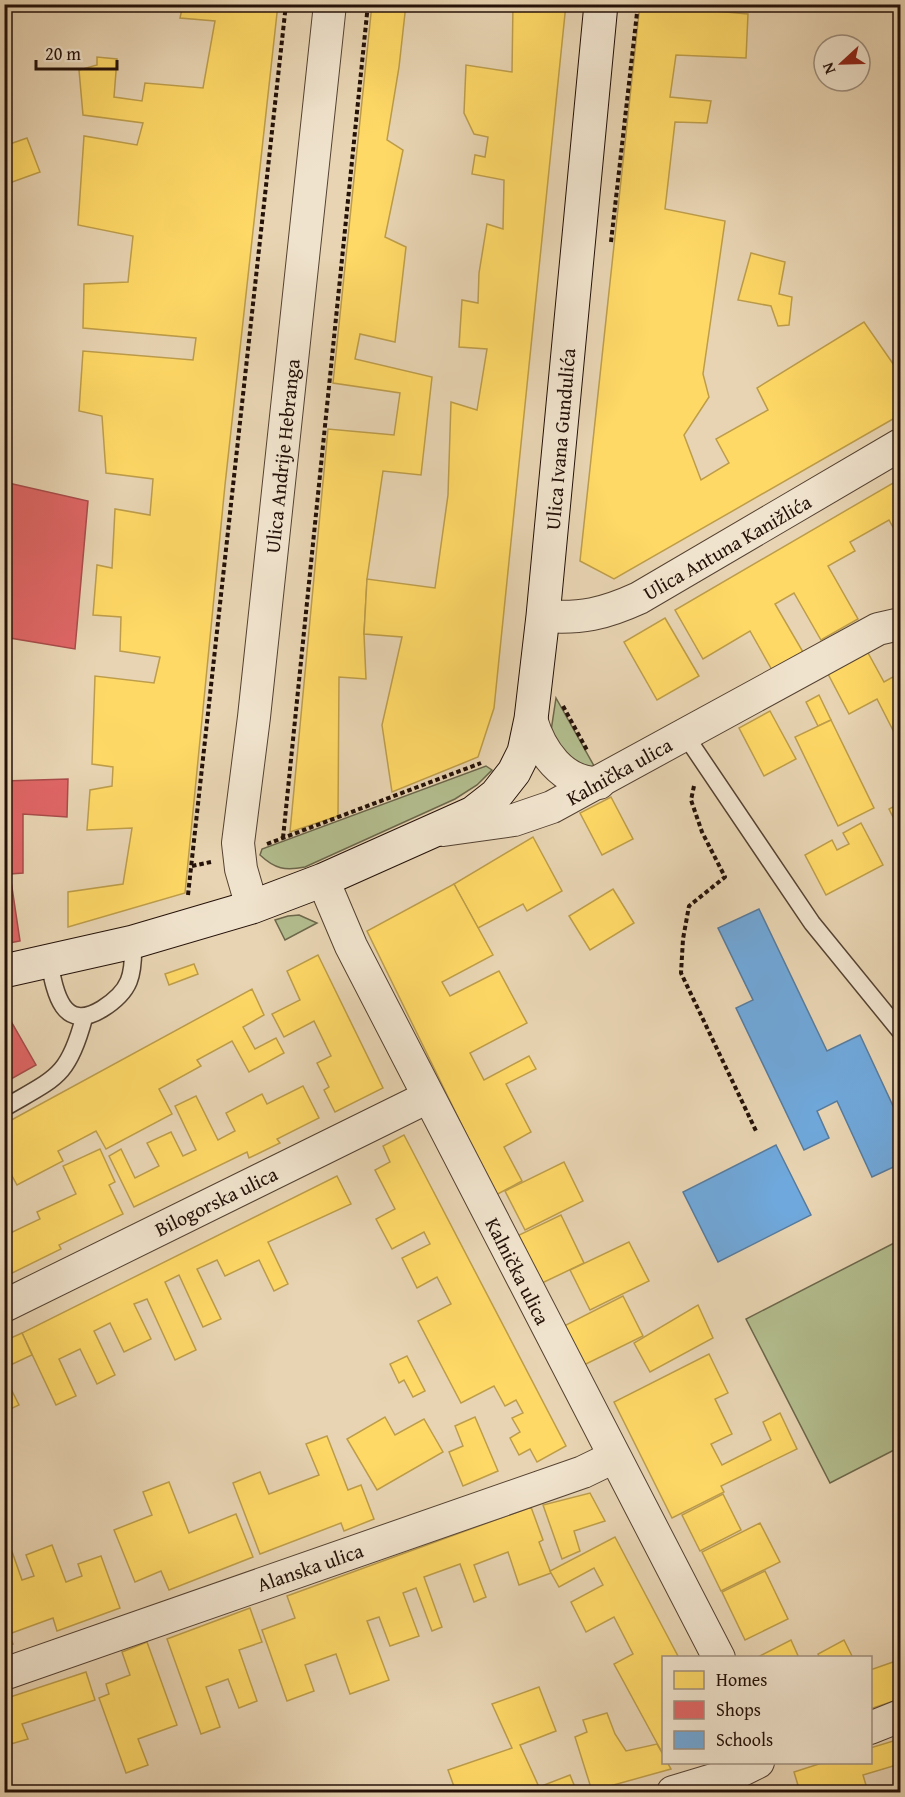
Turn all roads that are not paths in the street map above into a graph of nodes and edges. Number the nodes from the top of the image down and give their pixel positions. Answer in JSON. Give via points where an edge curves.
{"nodes":[{"id":1,"x":330,"y":4,"type":"edge"},
{"id":2,"x":601,"y":4,"type":"edge"},
{"id":3,"x":900,"y":445,"type":"edge"},
{"id":4,"x":543,"y":616,"type":"junction"},
{"id":5,"x":900,"y":624,"type":"edge"},
{"id":6,"x":531,"y":719,"type":"junction"},
{"id":7,"x":694,"y":748,"type":"junction"},
{"id":8,"x":602,"y":782,"type":"junction"},
{"id":9,"x":437,"y":831,"type":"junction"},
{"id":10,"x":323,"y":880,"type":"junction"},
{"id":11,"x":252,"y":907,"type":"junction"},
{"id":12,"x":133,"y":942,"type":"junction"},
{"id":13,"x":49,"y":961,"type":"junction"},
{"id":14,"x":4,"y":971,"type":"edge"},
{"id":15,"x":84,"y":1018,"type":"junction"},
{"id":16,"x":900,"y":1031,"type":"edge"},
{"id":17,"x":428,"y":1097,"type":"junction"},
{"id":18,"x":4,"y":1108,"type":"edge"},
{"id":19,"x":4,"y":1306,"type":"edge"},
{"id":20,"x":614,"y":1457,"type":"junction"},
{"id":21,"x":718,"y":1656,"type":"edge"},
{"id":22,"x":4,"y":1674,"type":"edge"},
{"id":23,"x":900,"y":1716,"type":"edge"},
{"id":24,"x":872,"y":1727,"type":"edge"},
{"id":25,"x":755,"y":1764,"type":"edge"},
{"id":26,"x":673,"y":1792,"type":"edge"}],
"edges":[{"from":1,"to":11,"type":"street","name":"Ulica Andrije Hebranga","via":[[238,843]]},
{"from":2,"to":4,"type":"main road","name":"Ulica Ivana Gundulića"},
{"from":3,"to":4,"type":"street","name":"Ulica Antuna Kanižlića","via":[[639,598],[597,615]]},
{"from":4,"to":6,"type":"main road","name":"Ulica Ivana Gundulića"},
{"from":5,"to":7,"type":"street","name":"Kalnička ulica","via":[[878,629]]},
{"from":6,"to":8,"type":"street","via":[[540,744],[558,766],[578,780]]},
{"from":6,"to":9,"type":"main road","name":"Ulica Ivana Gundulića","via":[[524,752],[506,784],[473,813]]},
{"from":7,"to":8,"type":"street","name":"Kalnička ulica"},
{"from":7,"to":16,"type":"lane","via":[[812,923]]},
{"from":8,"to":9,"type":"street","name":"Kalnička ulica","via":[[537,814]]},
{"from":9,"to":10,"type":"main road","name":"Kalnička ulica"},
{"from":10,"to":11,"type":"main road","name":"Kalnička ulica"},
{"from":10,"to":17,"type":"street","name":"Kalnička ulica","via":[[346,936]]},
{"from":11,"to":12,"type":"main road","name":"Kalnička ulica"},
{"from":12,"to":13,"type":"main road","name":"Kalnička ulica"},
{"from":12,"to":15,"type":"lane","via":[[134,961],[128,987],[108,1005]]},
{"from":13,"to":14,"type":"main road"},
{"from":13,"to":15,"type":"lane","via":[[61,1002],[76,1017]]},
{"from":15,"to":18,"type":"lane","via":[[77,1045],[61,1072]]},
{"from":17,"to":19,"type":"street","name":"Bilogorska ulica"},
{"from":17,"to":20,"type":"street","name":"Kalnička ulica"},
{"from":20,"to":21,"type":"street","name":"Kalnička ulica"},
{"from":20,"to":22,"type":"street","name":"Alanska ulica","via":[[583,1472]]},
{"from":23,"to":24,"type":"street"},
{"from":25,"to":26,"type":"street"}]}
